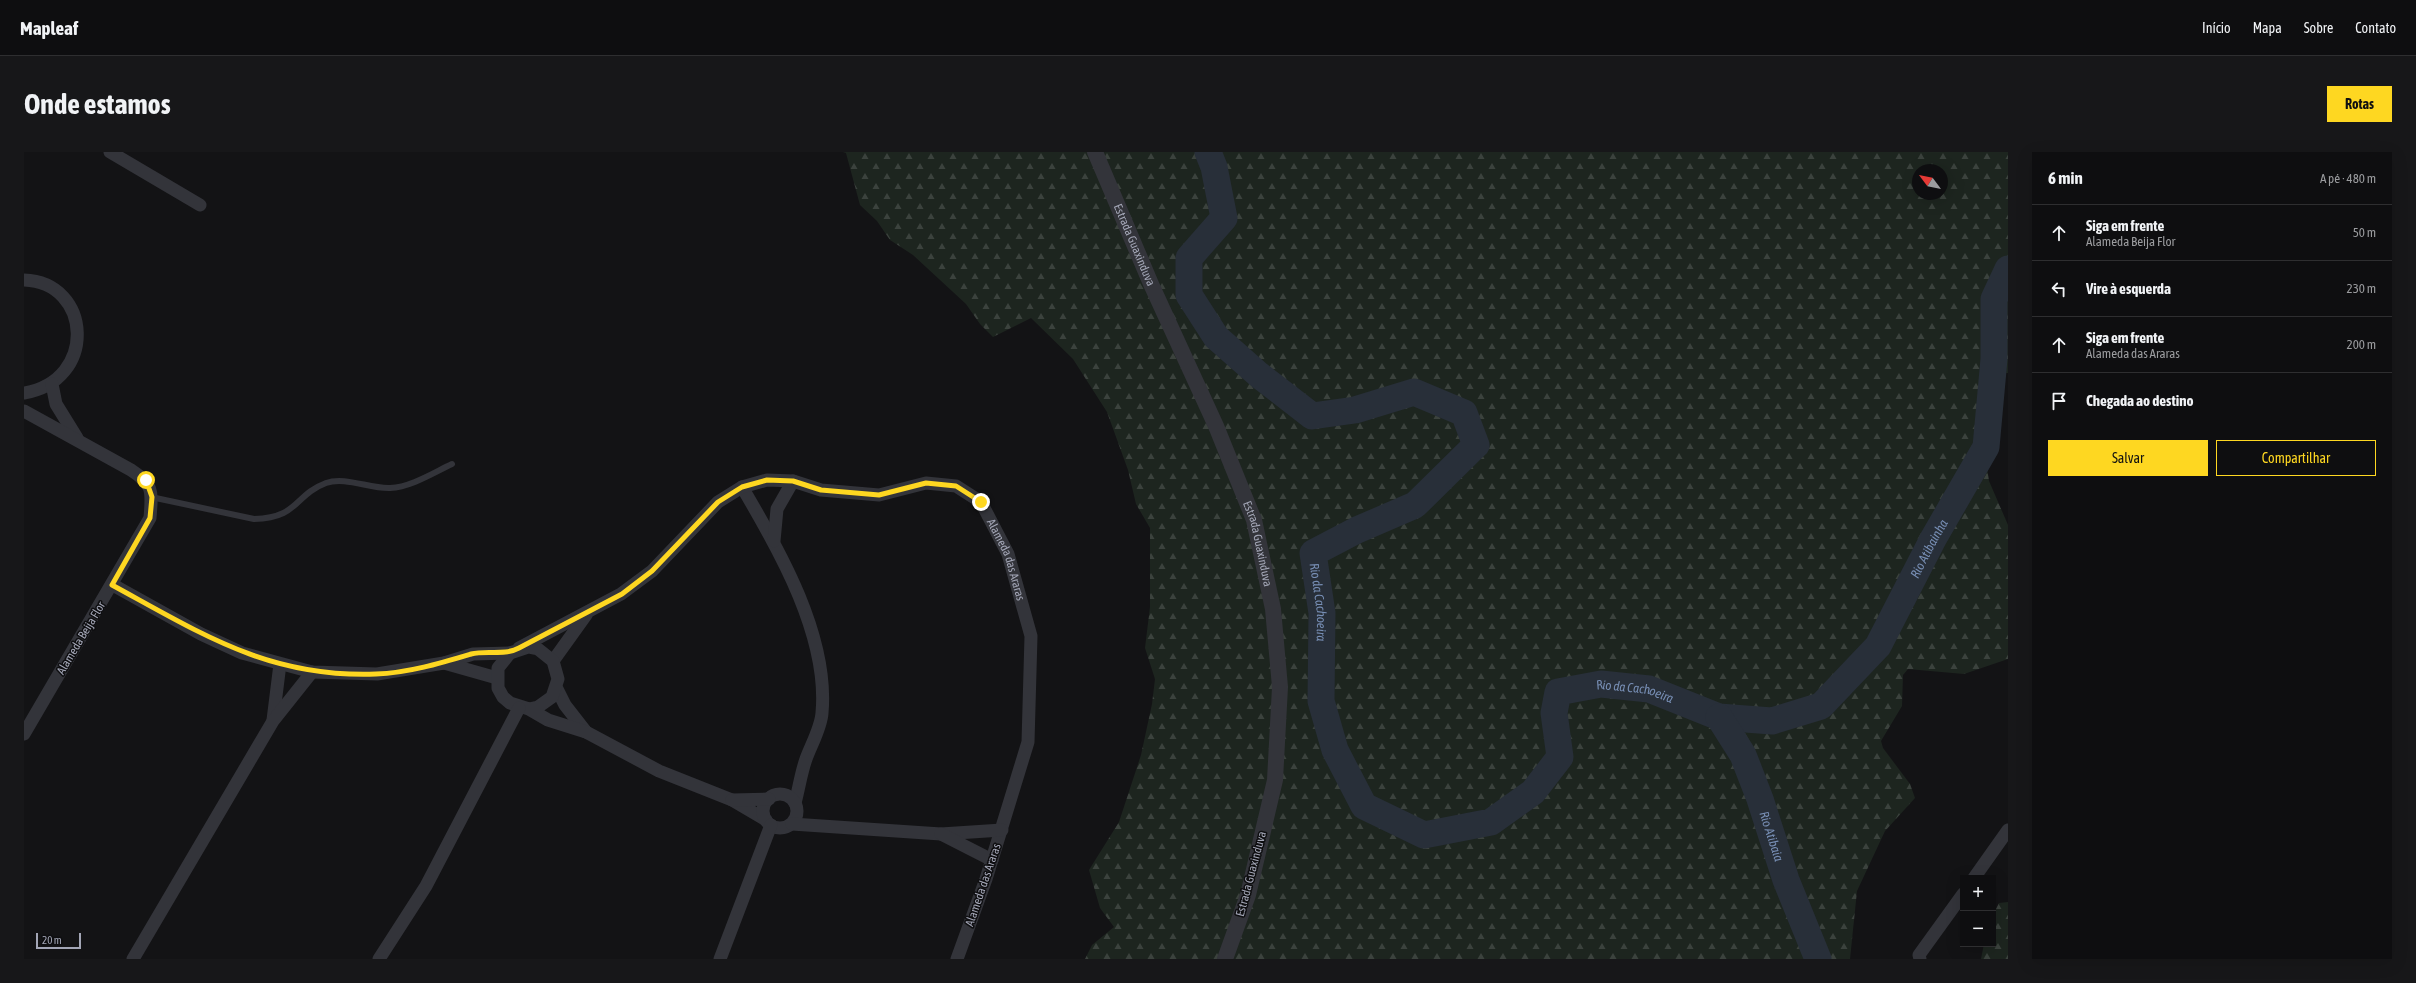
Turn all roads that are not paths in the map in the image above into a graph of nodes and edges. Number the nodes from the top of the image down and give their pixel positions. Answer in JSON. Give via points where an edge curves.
{"nodes":[{"id":1,"x":110,"y":152,"type":"edge"},
{"id":2,"x":1095,"y":152,"type":"edge"},
{"id":3,"x":200,"y":205,"type":"dead end"},
{"id":4,"x":24,"y":280,"type":"edge"},
{"id":5,"x":52,"y":384,"type":"junction"},
{"id":6,"x":24,"y":394,"type":"edge"},
{"id":7,"x":24,"y":411,"type":"edge"},
{"id":8,"x":78,"y":440,"type":"junction"},
{"id":9,"x":452,"y":464,"type":"dead end"},
{"id":10,"x":793,"y":481,"type":"junction"},
{"id":11,"x":742,"y":487,"type":"junction"},
{"id":12,"x":152,"y":497,"type":"junction"},
{"id":13,"x":774,"y":541,"type":"junction"},
{"id":14,"x":112,"y":585,"type":"junction"},
{"id":15,"x":588,"y":612,"type":"junction"},
{"id":16,"x":514,"y":650,"type":"junction"},
{"id":17,"x":553,"y":661,"type":"junction"},
{"id":18,"x":280,"y":664,"type":"junction"},
{"id":19,"x":444,"y":664,"type":"junction"},
{"id":20,"x":312,"y":672,"type":"junction"},
{"id":21,"x":497,"y":678,"type":"junction"},
{"id":22,"x":557,"y":689,"type":"junction"},
{"id":23,"x":524,"y":708,"type":"junction"},
{"id":24,"x":273,"y":721,"type":"junction"},
{"id":25,"x":586,"y":732,"type":"junction"},
{"id":26,"x":24,"y":734,"type":"edge"},
{"id":27,"x":805,"y":760,"type":"junction"},
{"id":28,"x":783,"y":795,"type":"junction"},
{"id":29,"x":769,"y":799,"type":"junction"},
{"id":30,"x":732,"y":800,"type":"junction"},
{"id":31,"x":796,"y":807,"type":"junction"},
{"id":32,"x":768,"y":823,"type":"junction"},
{"id":33,"x":834,"y":825,"type":"junction"},
{"id":34,"x":788,"y":826,"type":"junction"},
{"id":35,"x":1002,"y":830,"type":"junction"},
{"id":36,"x":2008,"y":830,"type":"edge"},
{"id":37,"x":941,"y":834,"type":"junction"},
{"id":38,"x":759,"y":860,"type":"junction"},
{"id":39,"x":992,"y":860,"type":"junction"},
{"id":40,"x":1976,"y":875,"type":"edge"},
{"id":41,"x":1960,"y":898,"type":"edge"},
{"id":42,"x":1920,"y":957,"type":"edge"},
{"id":43,"x":133,"y":959,"type":"edge"},
{"id":44,"x":380,"y":959,"type":"edge"},
{"id":45,"x":720,"y":959,"type":"edge"},
{"id":46,"x":957,"y":959,"type":"edge"},
{"id":47,"x":1225,"y":959,"type":"edge"}],
"edges":[{"from":1,"to":3,"type":"street"},
{"from":2,"to":47,"type":"street","name":"Estrada Guaxinduva","via":[[1151,284],[1216,426],[1254,520],[1274,609],[1280,687],[1275,780],[1248,895]]},
{"from":4,"to":5,"type":"street","via":[[47,286],[61,296],[71,309],[77,325],[78,342],[74,358],[65,373]]},
{"from":5,"to":6,"type":"street"},
{"from":5,"to":8,"type":"street","via":[[56,404]]},
{"from":7,"to":8,"type":"street"},
{"from":8,"to":12,"type":"street","via":[[146,480]]},
{"from":9,"to":12,"type":"lane","via":[[401,487],[378,488],[336,481],[327,483],[316,488],[288,512],[271,518],[254,518]]},
{"from":10,"to":11,"type":"street","name":"Alameda das Araras","via":[[767,480]]},
{"from":10,"to":13,"type":"street","via":[[777,508]]},
{"from":10,"to":35,"type":"street","name":"Alameda das Araras","via":[[821,490],[879,495],[926,483],[956,486],[981,502],[1008,554],[1031,636],[1028,742]]},
{"from":11,"to":13,"type":"street"},
{"from":11,"to":15,"type":"street","name":"Alameda das Araras","via":[[718,502],[652,571],[622,594]]},
{"from":12,"to":14,"type":"street","name":"Alameda Beija Flor","via":[[150,518]]},
{"from":13,"to":27,"type":"street","via":[[812,630],[822,673],[822,714]]},
{"from":14,"to":18,"type":"street","via":[[201,634],[242,653]]},
{"from":14,"to":26,"type":"street","name":"Alameda Beija Flor"},
{"from":15,"to":16,"type":"street","name":"Alameda das Araras"},
{"from":15,"to":17,"type":"street"},
{"from":16,"to":17,"type":"street","via":[[538,649]]},
{"from":16,"to":19,"type":"street","via":[[473,654]]},
{"from":16,"to":21,"type":"street","via":[[498,668]]},
{"from":17,"to":22,"type":"street","via":[[558,670]]},
{"from":18,"to":20,"type":"street"},
{"from":18,"to":24,"type":"street"},
{"from":19,"to":20,"type":"street","via":[[377,674]]},
{"from":19,"to":21,"type":"street"},
{"from":20,"to":24,"type":"street"},
{"from":21,"to":23,"type":"street","via":[[503,697]]},
{"from":22,"to":23,"type":"street","via":[[545,703]]},
{"from":22,"to":25,"type":"street","via":[[565,705]]},
{"from":23,"to":25,"type":"street","via":[[548,720]]},
{"from":23,"to":44,"type":"street","via":[[426,886]]},
{"from":24,"to":43,"type":"street"},
{"from":25,"to":30,"type":"street","via":[[659,771]]},
{"from":27,"to":28,"type":"street"},
{"from":27,"to":31,"type":"street"},
{"from":28,"to":29,"type":"street"},
{"from":28,"to":31,"type":"street","via":[[790,797]]},
{"from":29,"to":30,"type":"street"},
{"from":29,"to":32,"type":"street","via":[[763,812]]},
{"from":30,"to":32,"type":"street"},
{"from":31,"to":33,"type":"street"},
{"from":31,"to":34,"type":"street","via":[[796,818]]},
{"from":32,"to":34,"type":"street","via":[[778,828]]},
{"from":32,"to":38,"type":"street"},
{"from":33,"to":34,"type":"street"},
{"from":33,"to":37,"type":"street"},
{"from":34,"to":38,"type":"street"},
{"from":35,"to":37,"type":"street"},
{"from":35,"to":39,"type":"street","name":"Alameda das Araras"},
{"from":36,"to":40,"type":"street"},
{"from":37,"to":39,"type":"street"},
{"from":38,"to":45,"type":"street"},
{"from":39,"to":46,"type":"street","name":"Alameda das Araras"},
{"from":41,"to":42,"type":"street"}]}
